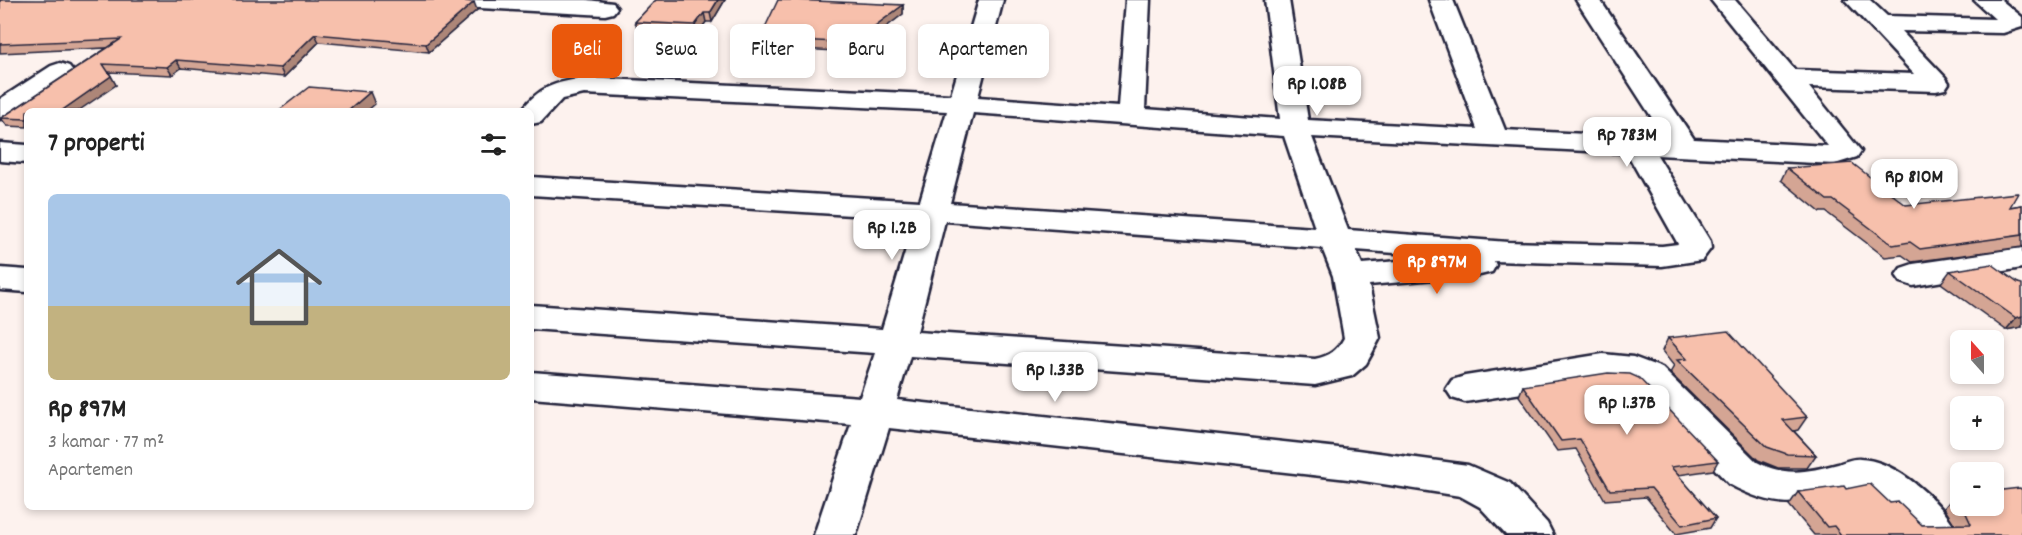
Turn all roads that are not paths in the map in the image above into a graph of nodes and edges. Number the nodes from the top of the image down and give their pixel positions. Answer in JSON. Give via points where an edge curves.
{"nodes":[{"id":1,"x":460,"y":0,"type":"edge"},
{"id":2,"x":991,"y":0,"type":"edge"},
{"id":3,"x":1138,"y":0,"type":"edge"},
{"id":4,"x":1277,"y":0,"type":"edge"},
{"id":5,"x":1441,"y":0,"type":"edge"},
{"id":6,"x":1588,"y":0,"type":"edge"},
{"id":7,"x":1723,"y":0,"type":"edge"},
{"id":8,"x":1857,"y":0,"type":"edge"},
{"id":9,"x":1986,"y":0,"type":"edge"},
{"id":10,"x":605,"y":8,"type":"dead end"},
{"id":11,"x":1881,"y":22,"type":"junction"},
{"id":12,"x":60,"y":71,"type":"dead end"},
{"id":13,"x":1788,"y":78,"type":"junction"},
{"id":14,"x":963,"y":104,"type":"junction"},
{"id":15,"x":0,"y":111,"type":"edge"},
{"id":16,"x":534,"y":112,"type":"edge"},
{"id":17,"x":1131,"y":116,"type":"junction"},
{"id":18,"x":1296,"y":128,"type":"junction"},
{"id":19,"x":1495,"y":139,"type":"junction"},
{"id":20,"x":1637,"y":146,"type":"junction"},
{"id":21,"x":1686,"y":148,"type":"junction"},
{"id":22,"x":0,"y":152,"type":"edge"},
{"id":23,"x":24,"y":154,"type":"edge"},
{"id":24,"x":534,"y":186,"type":"edge"},
{"id":25,"x":933,"y":211,"type":"junction"},
{"id":26,"x":1335,"y":239,"type":"junction"},
{"id":27,"x":1508,"y":252,"type":"junction"},
{"id":28,"x":2006,"y":260,"type":"edge"},
{"id":29,"x":1913,"y":275,"type":"dead end"},
{"id":30,"x":1350,"y":276,"type":"junction"},
{"id":31,"x":0,"y":279,"type":"edge"},
{"id":32,"x":24,"y":281,"type":"edge"},
{"id":33,"x":2022,"y":286,"type":"edge"},
{"id":34,"x":534,"y":317,"type":"edge"},
{"id":35,"x":896,"y":343,"type":"junction"},
{"id":36,"x":534,"y":385,"type":"edge"},
{"id":37,"x":1465,"y":389,"type":"dead end"},
{"id":38,"x":874,"y":412,"type":"junction"},
{"id":39,"x":835,"y":535,"type":"edge"},
{"id":40,"x":1532,"y":535,"type":"edge"},
{"id":41,"x":1938,"y":535,"type":"edge"}],
"edges":[{"from":1,"to":10,"type":"street"},
{"from":2,"to":14,"type":"street"},
{"from":3,"to":17,"type":"street"},
{"from":4,"to":18,"type":"street"},
{"from":5,"to":19,"type":"street"},
{"from":6,"to":21,"type":"street"},
{"from":7,"to":13,"type":"street"},
{"from":8,"to":11,"type":"street"},
{"from":9,"to":11,"type":"street","via":[[2014,22],[2003,26]]},
{"from":11,"to":13,"type":"street","via":[[1936,83]]},
{"from":12,"to":15,"type":"street"},
{"from":13,"to":21,"type":"street","via":[[1847,151],[1835,155]]},
{"from":14,"to":16,"type":"street","via":[[584,86],[546,96]]},
{"from":14,"to":17,"type":"street"},
{"from":14,"to":25,"type":"street"},
{"from":17,"to":18,"type":"street"},
{"from":18,"to":19,"type":"street"},
{"from":18,"to":26,"type":"street"},
{"from":19,"to":20,"type":"street"},
{"from":20,"to":21,"type":"street"},
{"from":20,"to":27,"type":"street","via":[[1694,241],[1691,253],[1662,256]]},
{"from":22,"to":23,"type":"street"},
{"from":24,"to":25,"type":"street"},
{"from":25,"to":26,"type":"street"},
{"from":25,"to":35,"type":"street"},
{"from":26,"to":27,"type":"street"},
{"from":26,"to":30,"type":"street"},
{"from":27,"to":30,"type":"street","via":[[1472,266]]},
{"from":28,"to":29,"type":"street"},
{"from":28,"to":33,"type":"street"},
{"from":30,"to":35,"type":"street","via":[[1362,338],[1353,355],[1339,367],[1315,372]]},
{"from":31,"to":32,"type":"street"},
{"from":34,"to":35,"type":"street"},
{"from":35,"to":38,"type":"street"},
{"from":36,"to":38,"type":"street"},
{"from":37,"to":41,"type":"street","via":[[1603,367],[1637,370],[1649,377],[1743,473],[1757,482],[1795,489],[1868,475],[1887,485]]},
{"from":38,"to":39,"type":"street"},
{"from":38,"to":40,"type":"street","via":[[1357,465],[1468,482],[1495,495]]}]}
